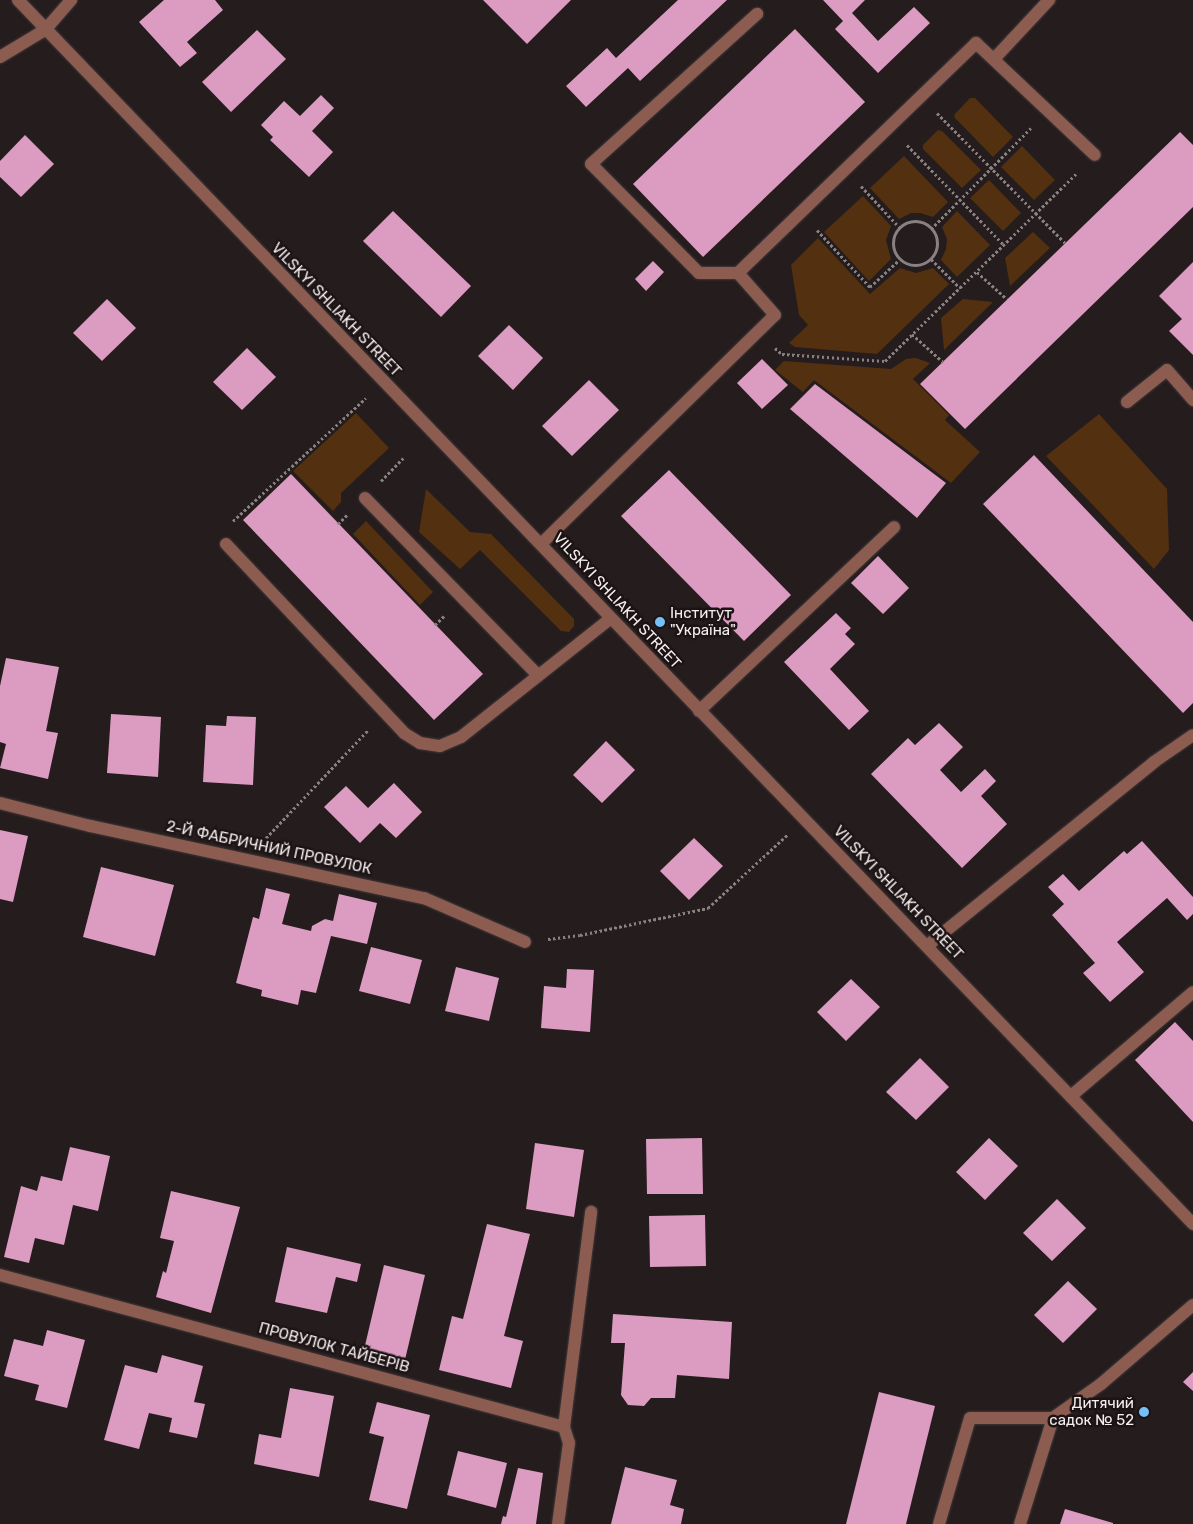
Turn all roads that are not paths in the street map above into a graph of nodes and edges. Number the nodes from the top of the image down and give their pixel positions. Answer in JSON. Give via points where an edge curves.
{"nodes":[{"id":1,"x":18,"y":0,"type":"edge"},
{"id":2,"x":71,"y":0,"type":"edge"},
{"id":3,"x":1049,"y":0,"type":"edge"},
{"id":4,"x":758,"y":14,"type":"dead end"},
{"id":5,"x":45,"y":30,"type":"junction"},
{"id":6,"x":0,"y":57,"type":"edge"},
{"id":7,"x":994,"y":59,"type":"junction"},
{"id":8,"x":1095,"y":155,"type":"road end"},
{"id":9,"x":738,"y":274,"type":"junction"},
{"id":10,"x":1193,"y":400,"type":"edge"},
{"id":11,"x":1126,"y":402,"type":"dead end"},
{"id":12,"x":364,"y":498,"type":"dead end"},
{"id":13,"x":894,"y":527,"type":"dead end"},
{"id":14,"x":226,"y":544,"type":"road end"},
{"id":15,"x":541,"y":544,"type":"junction"},
{"id":16,"x":611,"y":618,"type":"junction"},
{"id":17,"x":538,"y":675,"type":"junction"},
{"id":18,"x":699,"y":711,"type":"junction"},
{"id":19,"x":1193,"y":735,"type":"edge"},
{"id":20,"x":0,"y":803,"type":"edge"},
{"id":21,"x":525,"y":942,"type":"road end"},
{"id":22,"x":927,"y":946,"type":"junction"},
{"id":23,"x":1193,"y":992,"type":"edge"},
{"id":24,"x":1071,"y":1096,"type":"junction"},
{"id":25,"x":591,"y":1212,"type":"dead end"},
{"id":26,"x":1193,"y":1224,"type":"edge"},
{"id":27,"x":0,"y":1276,"type":"edge"},
{"id":28,"x":1193,"y":1305,"type":"edge"},
{"id":29,"x":1053,"y":1418,"type":"junction"},
{"id":30,"x":564,"y":1427,"type":"junction"},
{"id":31,"x":558,"y":1524,"type":"edge"},
{"id":32,"x":939,"y":1524,"type":"edge"},
{"id":33,"x":1020,"y":1524,"type":"edge"}],
"edges":[{"from":1,"to":5,"type":"street","name":"VILSKYI SHLIAKH STREET"},
{"from":2,"to":5,"type":"street"},
{"from":3,"to":7,"type":"street"},
{"from":4,"to":9,"type":"street","via":[[591,164],[699,274]]},
{"from":5,"to":6,"type":"street"},
{"from":5,"to":15,"type":"street","name":"VILSKYI SHLIAKH STREET"},
{"from":7,"to":8,"type":"street"},
{"from":7,"to":9,"type":"street","via":[[976,43]]},
{"from":9,"to":15,"type":"street","via":[[775,315]]},
{"from":10,"to":11,"type":"street","via":[[1167,370]]},
{"from":12,"to":17,"type":"street"},
{"from":13,"to":18,"type":"street"},
{"from":14,"to":17,"type":"street","via":[[404,733],[420,743],[440,746],[461,737]]},
{"from":15,"to":16,"type":"street","name":"VILSKYI SHLIAKH STREET"},
{"from":16,"to":17,"type":"street"},
{"from":16,"to":18,"type":"street","name":"VILSKYI SHLIAKH STREET"},
{"from":18,"to":22,"type":"street","name":"VILSKYI SHLIAKH STREET"},
{"from":19,"to":22,"type":"street","via":[[1154,762]]},
{"from":20,"to":21,"type":"street","name":"2-Й ФАБРИЧНИЙ ПРОВУЛОК","via":[[90,826],[424,898]]},
{"from":22,"to":24,"type":"street","name":"VILSKYI SHLIAKH STREET"},
{"from":23,"to":24,"type":"street"},
{"from":24,"to":26,"type":"street","name":"VILSKYI SHLIAKH STREET"},
{"from":25,"to":30,"type":"street"},
{"from":27,"to":30,"type":"street","name":"ПРОВУЛОК ТАЙБЕРІВ"},
{"from":28,"to":29,"type":"street","via":[[1101,1384]]},
{"from":29,"to":32,"type":"street","via":[[970,1418]]},
{"from":29,"to":33,"type":"street"},
{"from":30,"to":31,"type":"street","via":[[570,1443]]}]}
